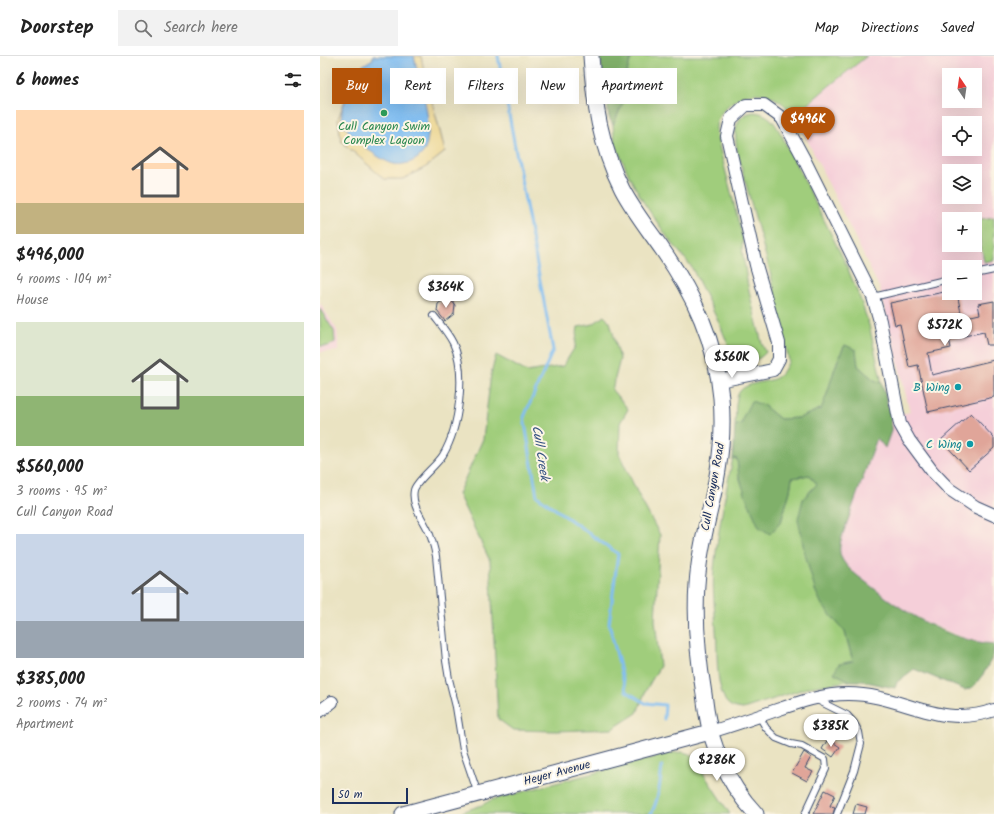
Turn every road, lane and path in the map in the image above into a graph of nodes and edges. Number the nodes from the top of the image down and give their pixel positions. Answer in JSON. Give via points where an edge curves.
{"nodes":[{"id":1,"x":591,"y":56,"type":"edge"},
{"id":2,"x":994,"y":270,"type":"edge"},
{"id":3,"x":982,"y":273,"type":"edge"},
{"id":4,"x":942,"y":282,"type":"edge"},
{"id":5,"x":873,"y":297,"type":"junction"},
{"id":6,"x":434,"y":316,"type":"dead end"},
{"id":7,"x":719,"y":381,"type":"junction"},
{"id":8,"x":994,"y":515,"type":"edge"},
{"id":9,"x":814,"y":698,"type":"junction"},
{"id":10,"x":332,"y":702,"type":"dead end"},
{"id":11,"x":994,"y":710,"type":"edge"},
{"id":12,"x":320,"y":712,"type":"edge"},
{"id":13,"x":759,"y":716,"type":"junction"},
{"id":14,"x":710,"y":732,"type":"junction"},
{"id":15,"x":478,"y":794,"type":"junction"},
{"id":16,"x":403,"y":814,"type":"edge"},
{"id":17,"x":756,"y":814,"type":"edge"},
{"id":18,"x":805,"y":814,"type":"edge"},
{"id":19,"x":837,"y":814,"type":"edge"}],
"edges":[{"from":1,"to":7,"type":"street","name":"Cull Canyon Road","via":[[597,116],[609,161],[635,212],[679,275],[698,309],[706,329]]},
{"from":2,"to":3,"type":"lane"},
{"from":4,"to":5,"type":"lane"},
{"from":5,"to":7,"type":"street","via":[[782,118],[764,105],[746,105],[731,119],[727,136],[756,265],[779,343],[780,359],[773,370]]},
{"from":5,"to":8,"type":"street","via":[[900,424],[932,471],[949,489],[976,507]]},
{"from":6,"to":15,"type":"lane","via":[[449,334],[458,358],[460,378],[457,409],[449,442],[442,456],[415,487],[414,498],[436,556],[449,679],[463,750]]},
{"from":7,"to":14,"type":"street","name":"Cull Canyon Road","via":[[722,441],[719,469],[699,564],[696,592],[699,655]]},
{"from":9,"to":11,"type":"street","via":[[848,694],[875,697],[949,716],[976,715]]},
{"from":9,"to":13,"type":"street"},
{"from":9,"to":19,"type":"lane","via":[[847,715],[859,732],[861,744],[854,771]]},
{"from":10,"to":12,"type":"street"},
{"from":13,"to":14,"type":"street"},
{"from":13,"to":18,"type":"lane","via":[[776,738],[802,746],[824,759],[826,769]]},
{"from":14,"to":15,"type":"street","name":"Heyer Avenue"},
{"from":14,"to":17,"type":"street","name":"Cull Canyon Road","via":[[715,748],[737,791]]},
{"from":15,"to":16,"type":"street","name":"Heyer Avenue"}]}
